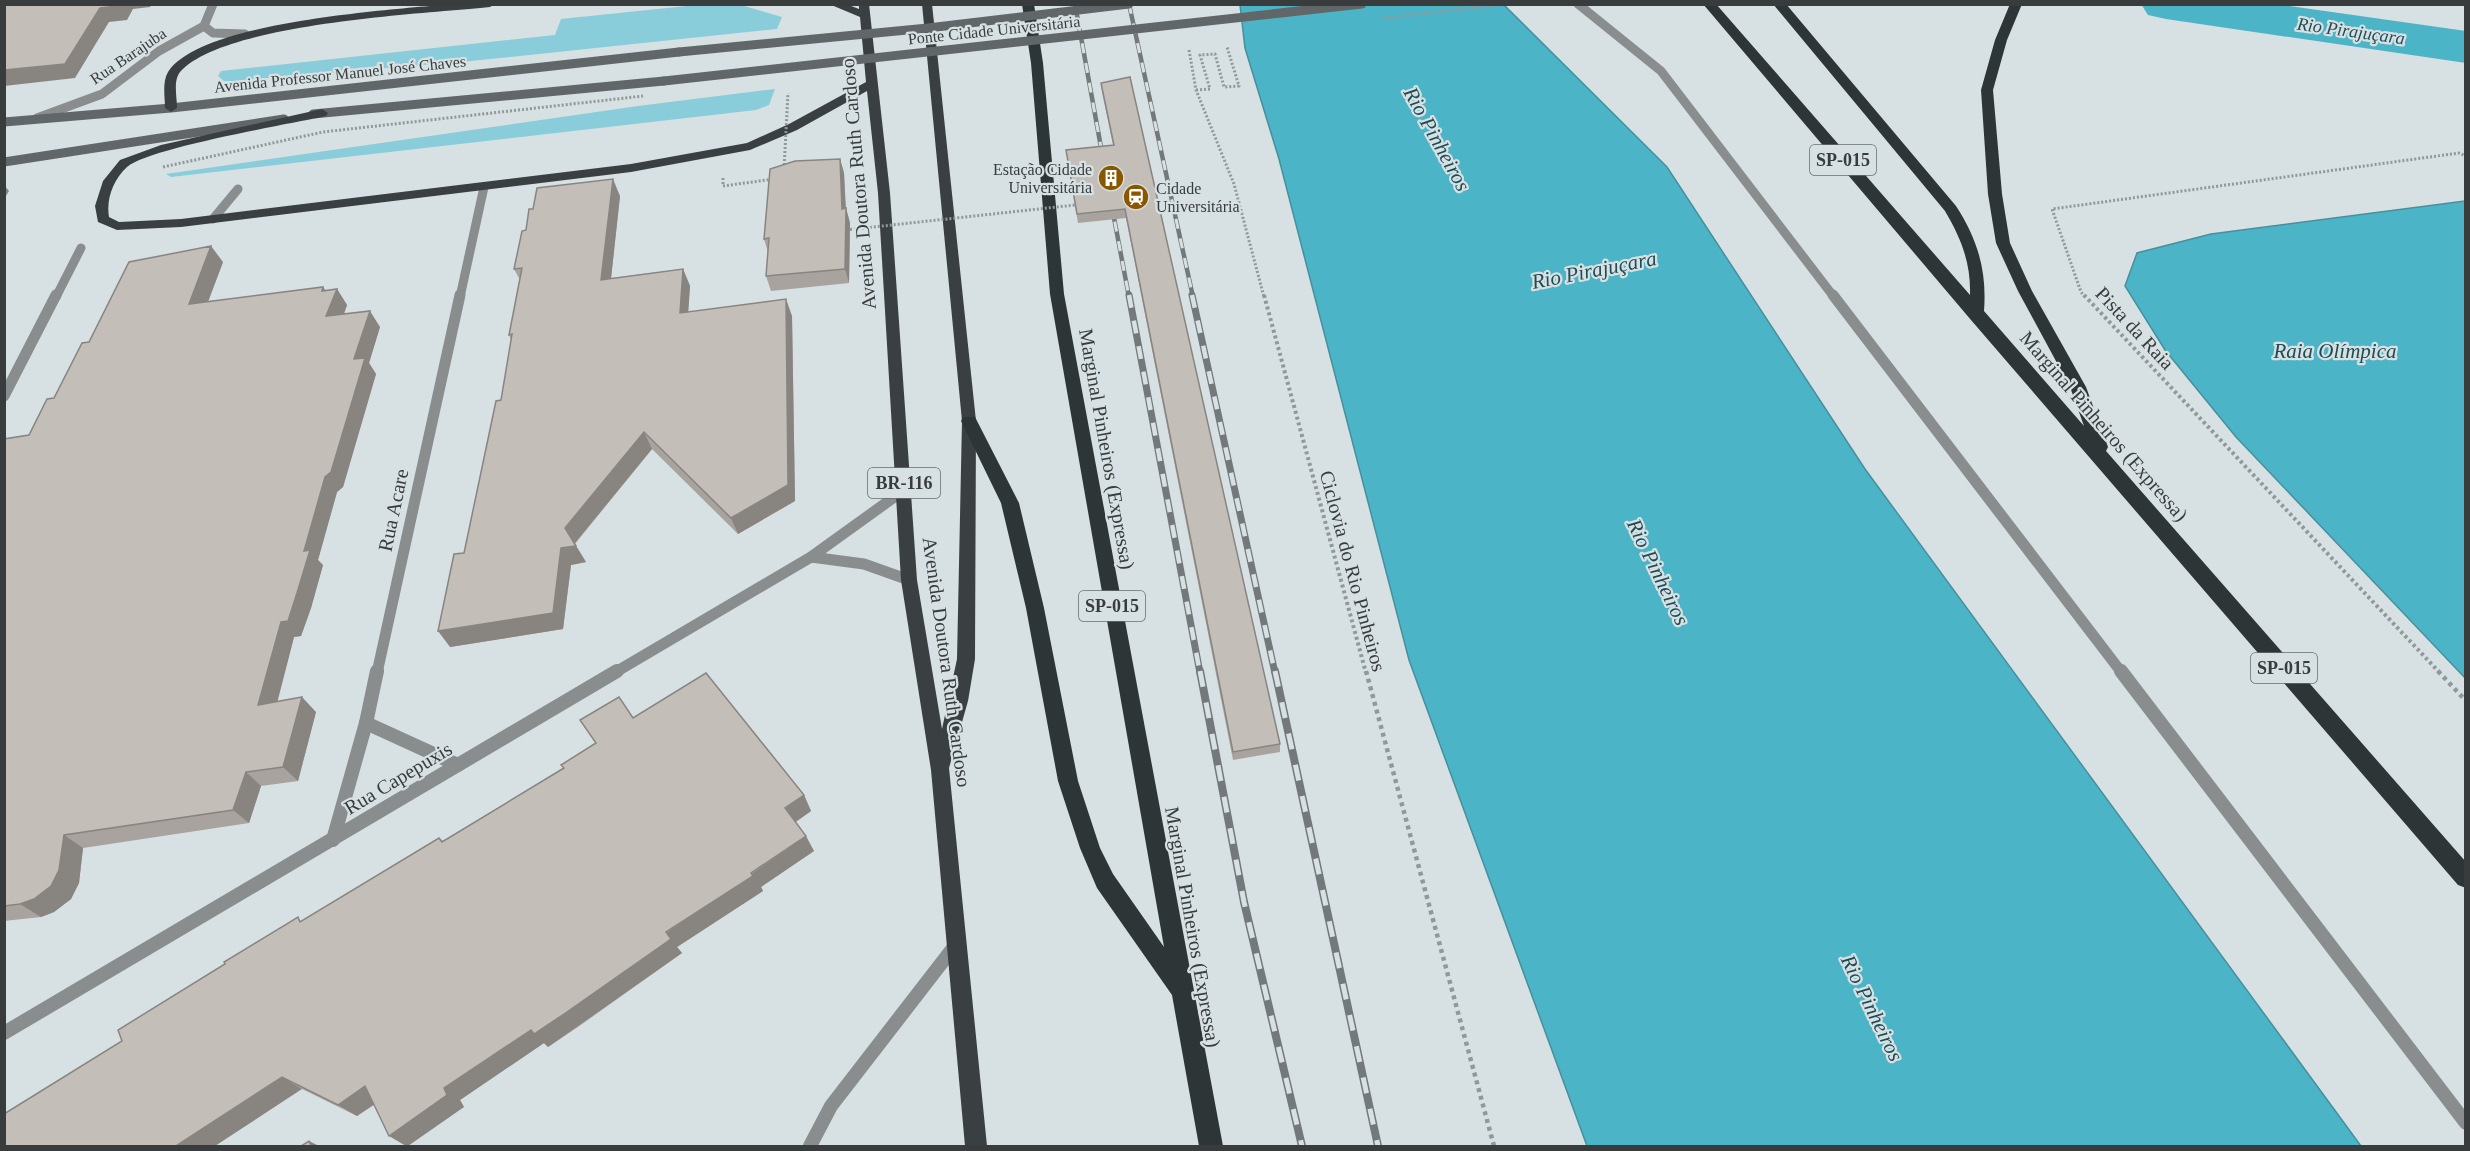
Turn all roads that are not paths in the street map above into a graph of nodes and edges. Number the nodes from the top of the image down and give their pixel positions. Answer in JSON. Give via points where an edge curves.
{"nodes":[{"id":1,"x":213,"y":4,"type":"edge"},
{"id":2,"x":490,"y":4,"type":"edge"},
{"id":3,"x":834,"y":4,"type":"edge"},
{"id":4,"x":927,"y":4,"type":"edge"},
{"id":5,"x":1028,"y":4,"type":"edge"},
{"id":6,"x":1130,"y":4,"type":"edge"},
{"id":7,"x":1362,"y":4,"type":"edge"},
{"id":8,"x":1578,"y":4,"type":"edge"},
{"id":9,"x":1709,"y":4,"type":"edge"},
{"id":10,"x":1779,"y":4,"type":"edge"},
{"id":11,"x":2016,"y":4,"type":"edge"},
{"id":12,"x":865,"y":10,"type":"edge"},
{"id":13,"x":204,"y":26,"type":"junction"},
{"id":14,"x":246,"y":34,"type":"junction"},
{"id":15,"x":679,"y":52,"type":"joint"},
{"id":16,"x":664,"y":81,"type":"joint"},
{"id":17,"x":873,"y":83,"type":"junction"},
{"id":18,"x":171,"y":108,"type":"junction"},
{"id":19,"x":322,"y":113,"type":"junction"},
{"id":20,"x":33,"y":119,"type":"junction"},
{"id":21,"x":4,"y":122,"type":"edge"},
{"id":22,"x":4,"y":162,"type":"edge"},
{"id":23,"x":484,"y":187,"type":"junction"},
{"id":24,"x":238,"y":189,"type":"dead end"},
{"id":25,"x":213,"y":219,"type":"junction"},
{"id":26,"x":81,"y":248,"type":"dead end"},
{"id":27,"x":1976,"y":316,"type":"junction"},
{"id":28,"x":4,"y":396,"type":"edge"},
{"id":29,"x":969,"y":421,"type":"junction"},
{"id":30,"x":2103,"y":458,"type":"junction"},
{"id":31,"x":904,"y":490,"type":"junction"},
{"id":32,"x":811,"y":557,"type":"junction"},
{"id":33,"x":909,"y":580,"type":"junction"},
{"id":34,"x":366,"y":723,"type":"junction"},
{"id":35,"x":458,"y":765,"type":"junction"},
{"id":36,"x":940,"y":770,"type":"junction"},
{"id":37,"x":333,"y":840,"type":"junction"},
{"id":38,"x":2466,"y":878,"type":"edge"},
{"id":39,"x":957,"y":943,"type":"junction"},
{"id":40,"x":1182,"y":990,"type":"junction"},
{"id":41,"x":4,"y":1033,"type":"edge"},
{"id":42,"x":2466,"y":1123,"type":"edge"},
{"id":43,"x":810,"y":1146,"type":"edge"},
{"id":44,"x":976,"y":1146,"type":"edge"},
{"id":45,"x":1211,"y":1146,"type":"edge"}],
"edges":[{"from":1,"to":13,"type":"street"},
{"from":2,"to":14,"type":"highway"},
{"from":3,"to":12,"type":"highway"},
{"from":4,"to":29,"type":"highway"},
{"from":5,"to":40,"type":"highway","name":"Marginal Pinheiros (Expressa)","number":"SP-015","via":[[1037,63],[1057,294]]},
{"from":6,"to":15,"type":"main road","name":"Ponte Cidade Universitária","bridge":true,"via":[[907,31]]},
{"from":7,"to":16,"type":"main road","name":"Ponte Cidade Universitária","bridge":true},
{"from":8,"to":42,"type":"street","via":[[1661,71]]},
{"from":9,"to":27,"type":"highway","name":"Marginal Pinheiros (Expressa)","number":"SP-015"},
{"from":10,"to":27,"type":"highway","via":[[1951,209],[1976,259],[1980,282]]},
{"from":11,"to":30,"type":"highway","via":[[2001,39],[1987,90],[1995,194],[2004,243],[2025,291],[2078,387]]},
{"from":12,"to":17,"type":"highway","name":"Avenida Doutora Ruth Cardoso","number":"BR-116"},
{"from":13,"to":14,"type":"street","via":[[213,33]]},
{"from":13,"to":20,"type":"street","name":"Rua Barajuba","via":[[159,51],[102,94]]},
{"from":14,"to":18,"type":"highway","via":[[215,43],[182,63],[170,86]]},
{"from":15,"to":18,"type":"main road","name":"Avenida Professor Manuel José Chaves"},
{"from":16,"to":19,"type":"main road","name":"Avenida Professor Manuel José Chaves"},
{"from":17,"to":23,"type":"highway","via":[[750,146],[631,168]]},
{"from":17,"to":31,"type":"highway","name":"Avenida Doutora Ruth Cardoso","number":"BR-116"},
{"from":18,"to":20,"type":"main road","name":"Avenida Professor Manuel José Chaves"},
{"from":19,"to":22,"type":"main road","name":"Avenida Professor Manuel José Chaves"},
{"from":19,"to":25,"type":"highway","via":[[124,163],[109,181],[101,206],[103,219],[117,226]]},
{"from":20,"to":21,"type":"main road","name":"Avenida Professor Manuel José Chaves"},
{"from":23,"to":25,"type":"highway"},
{"from":23,"to":34,"type":"street","name":"Rua Acare"},
{"from":24,"to":25,"type":"street"},
{"from":26,"to":28,"type":"street"},
{"from":27,"to":30,"type":"highway","name":"Marginal Pinheiros (Expressa)","number":"SP-015"},
{"from":29,"to":36,"type":"highway","via":[[966,659]]},
{"from":29,"to":40,"type":"highway","via":[[1010,503],[1035,608],[1068,781],[1090,848],[1105,880]]},
{"from":30,"to":38,"type":"highway","name":"Marginal Pinheiros (Expressa)","number":"SP-015"},
{"from":31,"to":32,"type":"street","name":"Rua Capepuxis"},
{"from":31,"to":33,"type":"highway","name":"Avenida Doutora Ruth Cardoso","number":"BR-116"},
{"from":32,"to":33,"type":"street","via":[[864,564]]},
{"from":32,"to":35,"type":"street","name":"Rua Capepuxis"},
{"from":33,"to":36,"type":"highway","name":"Avenida Doutora Ruth Cardoso","number":"BR-116"},
{"from":34,"to":35,"type":"street"},
{"from":34,"to":37,"type":"street","name":"Rua Acare"},
{"from":35,"to":37,"type":"street","name":"Rua Capepuxis"},
{"from":36,"to":39,"type":"highway","name":"Avenida Doutora Ruth Cardoso","number":"BR-116"},
{"from":37,"to":41,"type":"street","name":"Rua Capepuxis"},
{"from":39,"to":43,"type":"street","via":[[831,1106]]},
{"from":39,"to":44,"type":"highway","name":"Avenida Doutora Ruth Cardoso","number":"BR-116"},
{"from":40,"to":45,"type":"highway","name":"Marginal Pinheiros (Expressa)","number":"SP-015"}]}
